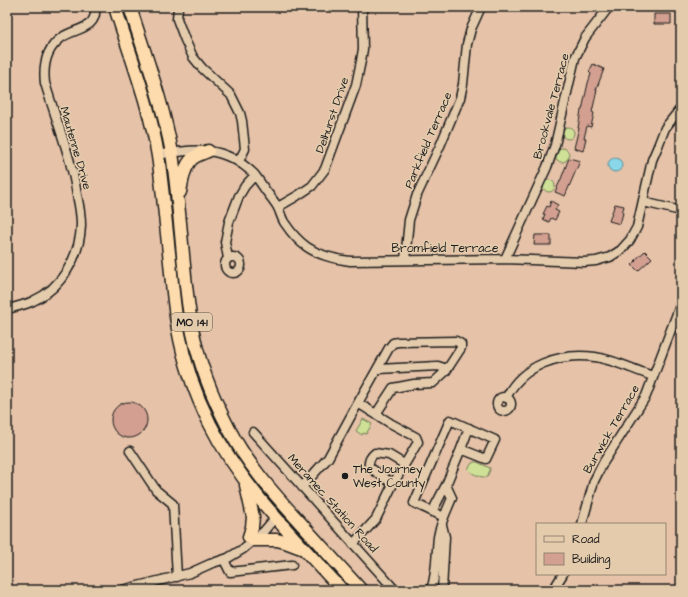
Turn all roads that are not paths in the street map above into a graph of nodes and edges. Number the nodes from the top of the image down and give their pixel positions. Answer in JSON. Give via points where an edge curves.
{"nodes":[{"id":1,"x":95,"y":7,"type":"edge"},
{"id":2,"x":115,"y":7,"type":"edge"},
{"id":3,"x":130,"y":7,"type":"edge"},
{"id":4,"x":178,"y":7,"type":"edge"},
{"id":5,"x":362,"y":7,"type":"edge"},
{"id":6,"x":481,"y":7,"type":"edge"},
{"id":7,"x":609,"y":7,"type":"edge"},
{"id":8,"x":681,"y":108,"type":"edge"},
{"id":9,"x":208,"y":151,"type":"junction"},
{"id":10,"x":172,"y":152,"type":"junction"},
{"id":11,"x":157,"y":155,"type":"junction"},
{"id":12,"x":239,"y":161,"type":"junction"},
{"id":13,"x":254,"y":175,"type":"junction"},
{"id":14,"x":178,"y":201,"type":"junction"},
{"id":15,"x":643,"y":202,"type":"junction"},
{"id":16,"x":278,"y":207,"type":"junction"},
{"id":17,"x":681,"y":211,"type":"edge"},
{"id":18,"x":228,"y":258,"type":"dead end"},
{"id":19,"x":505,"y":259,"type":"junction"},
{"id":20,"x":405,"y":260,"type":"junction"},
{"id":21,"x":681,"y":303,"type":"edge"},
{"id":22,"x":7,"y":309,"type":"edge"},
{"id":23,"x":378,"y":369,"type":"junction"},
{"id":24,"x":447,"y":369,"type":"junction"},
{"id":25,"x":653,"y":376,"type":"junction"},
{"id":26,"x":506,"y":398,"type":"dead end"},
{"id":27,"x":358,"y":403,"type":"junction"},
{"id":28,"x":376,"y":414,"type":"junction"},
{"id":29,"x":469,"y":428,"type":"junction"},
{"id":30,"x":253,"y":432,"type":"dead end"},
{"id":31,"x":461,"y":449,"type":"junction"},
{"id":32,"x":130,"y":450,"type":"dead end"},
{"id":33,"x":404,"y":464,"type":"junction"},
{"id":34,"x":246,"y":482,"type":"junction"},
{"id":35,"x":393,"y":484,"type":"junction"},
{"id":36,"x":446,"y":485,"type":"junction"},
{"id":37,"x":302,"y":487,"type":"junction"},
{"id":38,"x":287,"y":508,"type":"junction"},
{"id":39,"x":432,"y":512,"type":"junction"},
{"id":40,"x":275,"y":518,"type":"junction"},
{"id":41,"x":443,"y":521,"type":"junction"},
{"id":42,"x":582,"y":523,"type":"edge"},
{"id":43,"x":251,"y":539,"type":"junction"},
{"id":44,"x":353,"y":544,"type":"junction"},
{"id":45,"x":304,"y":549,"type":"junction"},
{"id":46,"x":224,"y":560,"type":"junction"},
{"id":47,"x":210,"y":564,"type":"junction"},
{"id":48,"x":292,"y":565,"type":"dead end"},
{"id":49,"x":562,"y":575,"type":"edge"},
{"id":50,"x":177,"y":577,"type":"junction"},
{"id":51,"x":155,"y":586,"type":"edge"},
{"id":52,"x":122,"y":590,"type":"edge"},
{"id":53,"x":342,"y":590,"type":"edge"},
{"id":54,"x":361,"y":590,"type":"edge"},
{"id":55,"x":395,"y":590,"type":"edge"},
{"id":56,"x":432,"y":590,"type":"edge"},
{"id":57,"x":442,"y":590,"type":"edge"},
{"id":58,"x":553,"y":590,"type":"edge"}],
"edges":[{"from":1,"to":22,"type":"street","name":"Mautenne Drive","via":[[92,23],[61,37],[55,44],[47,56],[44,74],[73,174],[80,208],[79,243],[68,270],[49,291],[33,301]]},
{"from":2,"to":11,"type":"highway","number":"MO 141","via":[[148,112]]},
{"from":3,"to":10,"type":"highway","number":"MO 141","via":[[162,110]]},
{"from":4,"to":12,"type":"street","via":[[177,19],[193,57],[231,95],[240,113],[245,149]]},
{"from":5,"to":16,"type":"street","name":"Delhurst Drive","via":[[363,49],[356,85],[326,169],[312,186]]},
{"from":6,"to":20,"type":"street","name":"Parkfield Terrace","via":[[467,44],[460,98],[417,195],[409,220]]},
{"from":7,"to":19,"type":"street","name":"Brookvale Terrace","via":[[585,38],[575,58],[555,145]]},
{"from":8,"to":15,"type":"street","name":"Bromfield Terrace","via":[[665,128],[660,140],[652,160]]},
{"from":9,"to":10,"type":"street","name":"Bromfield Terrace"},
{"from":9,"to":12,"type":"street","name":"Bromfield Terrace"},
{"from":9,"to":14,"type":"highway","via":[[189,162]]},
{"from":10,"to":11,"type":"street","name":"Bromfield Terrace"},
{"from":10,"to":14,"type":"highway","number":"MO 141"},
{"from":11,"to":34,"type":"highway","number":"MO 141","via":[[174,304],[184,353],[199,401],[210,424]]},
{"from":12,"to":13,"type":"street","name":"Bromfield Terrace"},
{"from":13,"to":16,"type":"street","name":"Bromfield Terrace"},
{"from":13,"to":18,"type":"street","via":[[239,196],[229,222],[225,242]]},
{"from":14,"to":38,"type":"highway","number":"MO 141","via":[[189,308],[208,382],[217,406],[241,450]]},
{"from":15,"to":17,"type":"street"},
{"from":15,"to":19,"type":"street","name":"Bromfield Terrace","via":[[637,227],[630,240],[610,257],[584,262]]},
{"from":16,"to":20,"type":"street","name":"Bromfield Terrace","via":[[284,222],[296,238],[320,254],[350,261]]},
{"from":19,"to":20,"type":"street","name":"Bromfield Terrace"},
{"from":21,"to":25,"type":"street","name":"Burwick Terrace"},
{"from":23,"to":24,"type":"street","via":[[438,366]]},
{"from":23,"to":24,"type":"street","via":[[393,343],[456,341],[461,344],[461,348]]},
{"from":23,"to":27,"type":"street"},
{"from":24,"to":28,"type":"street","via":[[433,383],[393,388]]},
{"from":25,"to":26,"type":"street","via":[[596,357],[563,357],[526,373],[513,385]]},
{"from":25,"to":42,"type":"street","name":"Burwick Terrace","via":[[646,396],[594,481]]},
{"from":27,"to":28,"type":"street"},
{"from":27,"to":37,"type":"street","via":[[328,458]]},
{"from":28,"to":33,"type":"street","via":[[416,438],[418,442]]},
{"from":29,"to":31,"type":"street"},
{"from":29,"to":31,"type":"street","via":[[495,440],[486,459]]},
{"from":29,"to":39,"type":"street","via":[[450,420],[414,503]]},
{"from":30,"to":37,"type":"street","name":"Meramec Station Road"},
{"from":31,"to":36,"type":"street"},
{"from":32,"to":50,"type":"street","via":[[156,490],[173,504]]},
{"from":33,"to":35,"type":"street"},
{"from":33,"to":35,"type":"street","via":[[389,455],[375,453],[371,457],[369,467]]},
{"from":34,"to":40,"type":"highway","number":"MO 141"},
{"from":34,"to":43,"type":"highway","via":[[252,517]]},
{"from":35,"to":44,"type":"street","via":[[376,519]]},
{"from":36,"to":39,"type":"street"},
{"from":36,"to":41,"type":"street","via":[[452,498]]},
{"from":37,"to":44,"type":"street","name":"Meramec Station Road"},
{"from":38,"to":40,"type":"street"},
{"from":38,"to":54,"type":"highway","number":"MO 141"},
{"from":39,"to":41,"type":"street"},
{"from":40,"to":43,"type":"street","via":[[264,531]]},
{"from":40,"to":45,"type":"highway","number":"MO 141"},
{"from":41,"to":56,"type":"street","via":[[438,536]]},
{"from":41,"to":57,"type":"street","via":[[445,537]]},
{"from":43,"to":45,"type":"highway","via":[[277,540]]},
{"from":43,"to":46,"type":"street","via":[[243,549]]},
{"from":43,"to":47,"type":"street"},
{"from":44,"to":55,"type":"street","name":"Meramec Station Road"},
{"from":45,"to":53,"type":"highway","number":"MO 141"},
{"from":46,"to":47,"type":"street"},
{"from":46,"to":48,"type":"street","via":[[230,572]]},
{"from":47,"to":50,"type":"street"},
{"from":49,"to":58,"type":"street"},
{"from":50,"to":51,"type":"street"},
{"from":51,"to":52,"type":"street"}]}
